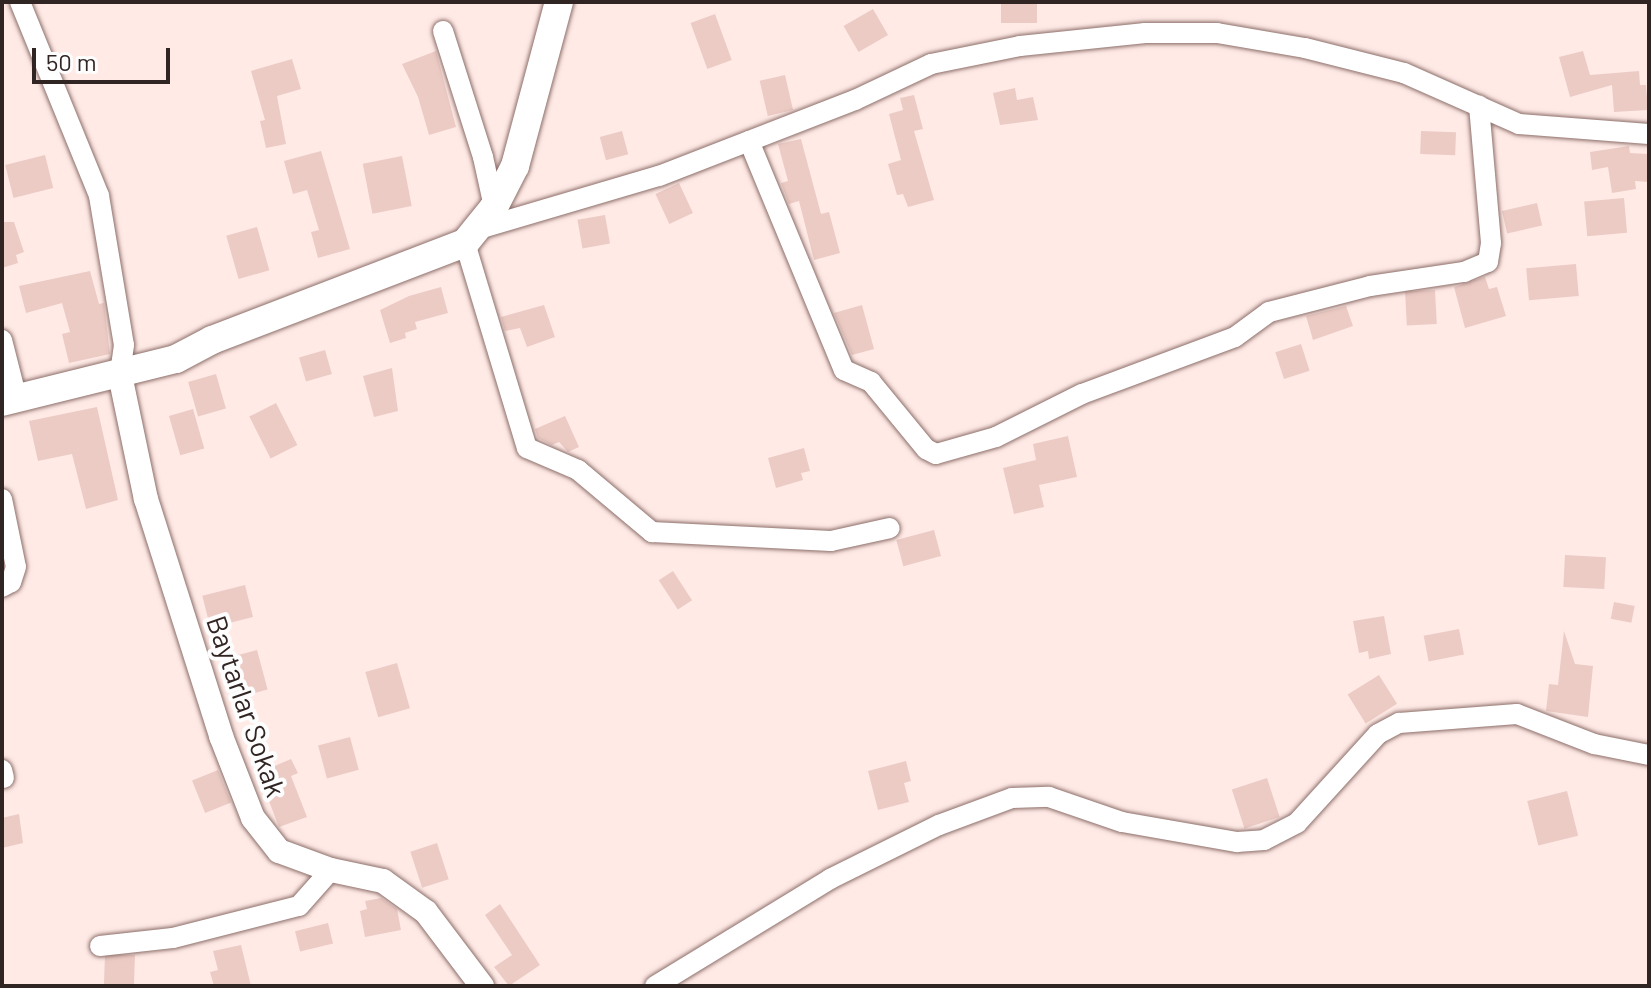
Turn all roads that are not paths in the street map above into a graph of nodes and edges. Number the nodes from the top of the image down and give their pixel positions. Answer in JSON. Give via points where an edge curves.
{"nodes":[{"id":1,"x":20,"y":2,"type":"edge"},
{"id":2,"x":559,"y":2,"type":"edge"},
{"id":3,"x":443,"y":31,"type":"dead end"},
{"id":4,"x":1479,"y":106,"type":"junction"},
{"id":5,"x":1649,"y":134,"type":"edge"},
{"id":6,"x":749,"y":141,"type":"junction"},
{"id":7,"x":494,"y":207,"type":"junction"},
{"id":8,"x":470,"y":236,"type":"junction"},
{"id":9,"x":2,"y":340,"type":"edge"},
{"id":10,"x":120,"y":375,"type":"junction"},
{"id":11,"x":9,"y":400,"type":"edge"},
{"id":12,"x":2,"y":499,"type":"edge"},
{"id":13,"x":890,"y":528,"type":"dead end"},
{"id":14,"x":2,"y":587,"type":"edge"},
{"id":15,"x":1649,"y":755,"type":"edge"},
{"id":16,"x":331,"y":870,"type":"junction"},
{"id":17,"x":100,"y":946,"type":"dead end"},
{"id":18,"x":482,"y":986,"type":"edge"},
{"id":19,"x":655,"y":986,"type":"edge"}],
"edges":[{"from":1,"to":10,"type":"street","via":[[99,196],[124,345]]},
{"from":2,"to":7,"type":"main road","via":[[515,166]]},
{"from":3,"to":7,"type":"street"},
{"from":4,"to":5,"type":"street","via":[[1519,124]]},
{"from":4,"to":6,"type":"street","via":[[1404,73],[1305,48],[1217,33],[1145,33],[1020,46],[931,64]]},
{"from":4,"to":6,"type":"street","via":[[1491,243],[1488,262],[1464,272],[1370,286],[1269,312],[1235,337],[1082,394],[996,437],[936,454],[926,449],[871,382],[844,370]]},
{"from":6,"to":8,"type":"street","via":[[659,176],[539,208]]},
{"from":7,"to":8,"type":"main road"},
{"from":8,"to":10,"type":"main road","via":[[176,359]]},
{"from":8,"to":13,"type":"street","via":[[527,448],[578,470],[652,532],[831,541]]},
{"from":9,"to":11,"type":"street"},
{"from":10,"to":11,"type":"main road"},
{"from":10,"to":16,"type":"street","name":"Baytarlar Sokak","via":[[146,499],[221,736],[253,818],[279,851]]},
{"from":12,"to":14,"type":"street","via":[[16,567],[11,582]]},
{"from":15,"to":19,"type":"street","via":[[1594,744],[1517,714],[1399,723],[1378,734],[1297,823],[1264,840],[1237,842],[1122,822],[1049,797],[1012,798],[939,825],[830,879]]},
{"from":16,"to":17,"type":"street","via":[[299,906],[173,938]]},
{"from":16,"to":18,"type":"street","name":"Baytarlar Sokak","via":[[383,881],[426,912]]}]}
